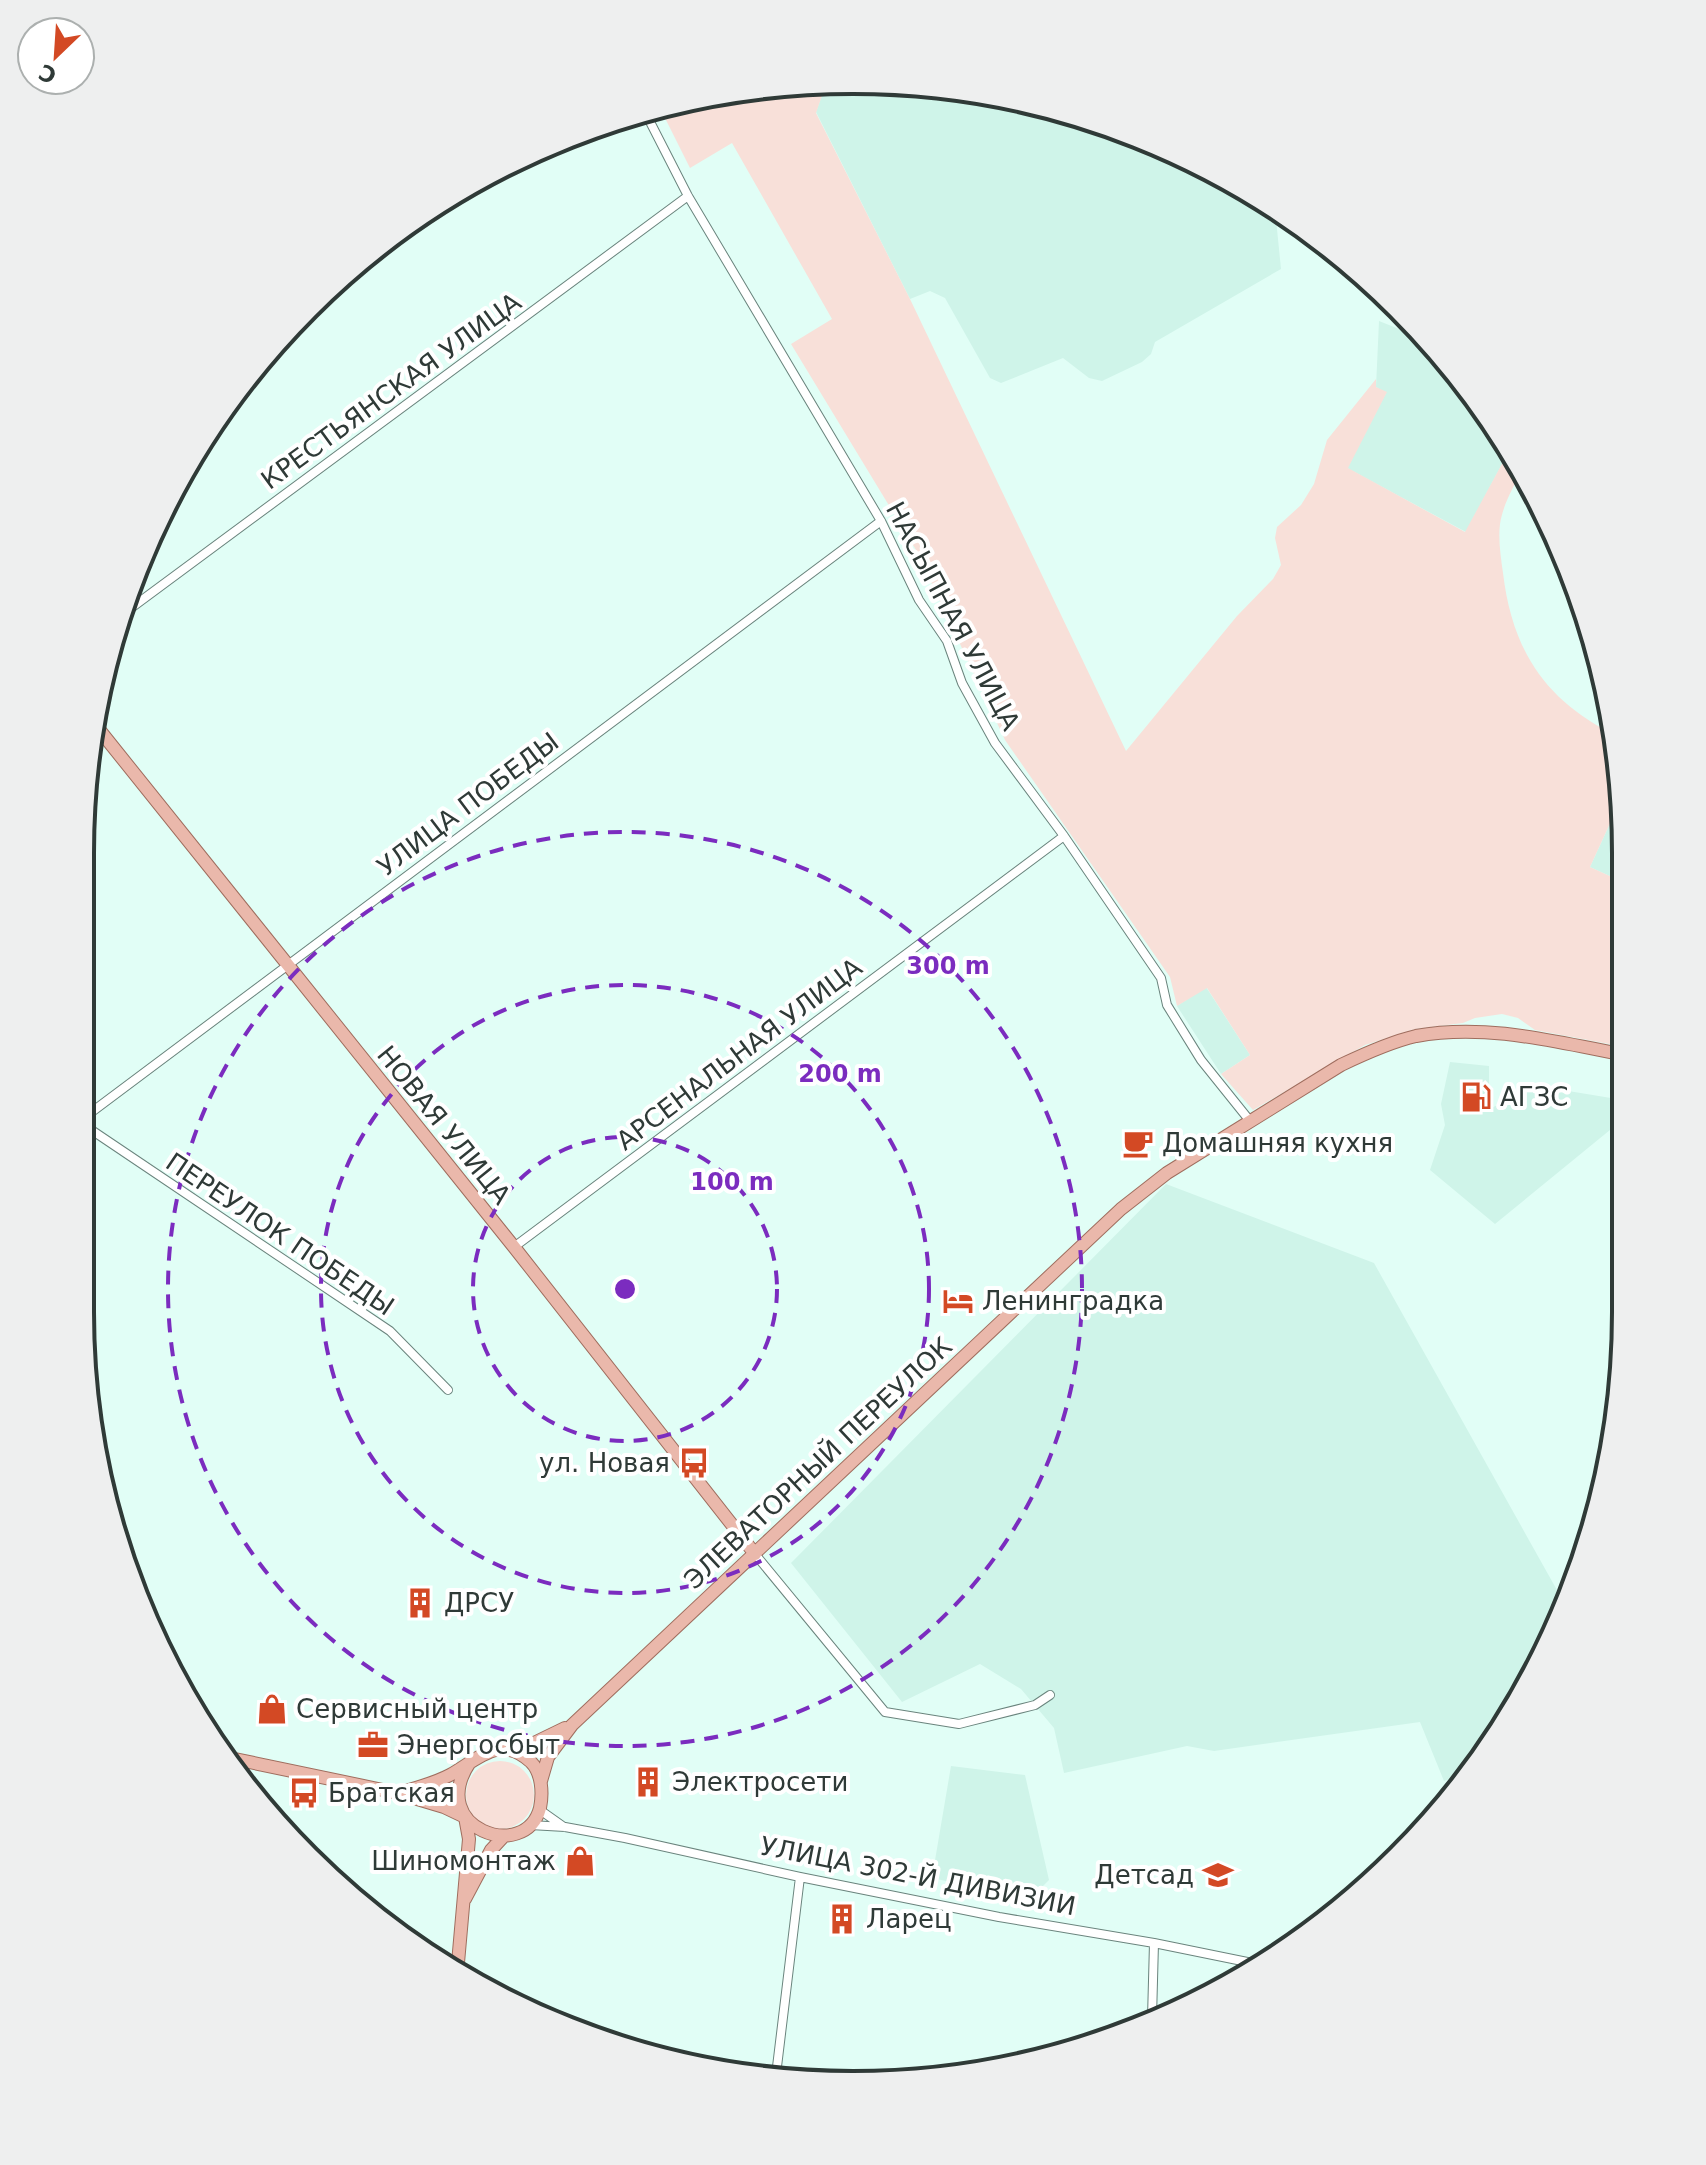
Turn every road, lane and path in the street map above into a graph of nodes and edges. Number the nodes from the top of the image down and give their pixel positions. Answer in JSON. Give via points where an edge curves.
{"nodes":[{"id":1,"x":650,"y":122,"type":"edge"},
{"id":2,"x":688,"y":196,"type":"junction"},
{"id":3,"x":881,"y":521,"type":"junction"},
{"id":4,"x":136,"y":605,"type":"edge"},
{"id":5,"x":103,"y":735,"type":"edge"},
{"id":6,"x":1064,"y":836,"type":"junction"},
{"id":7,"x":286,"y":964,"type":"junction"},
{"id":8,"x":1612,"y":1052,"type":"edge"},
{"id":9,"x":94,"y":1112,"type":"edge"},
{"id":10,"x":1250,"y":1121,"type":"junction"},
{"id":11,"x":94,"y":1131,"type":"edge"},
{"id":12,"x":514,"y":1247,"type":"junction"},
{"id":13,"x":448,"y":1390,"type":"dead end"},
{"id":14,"x":755,"y":1554,"type":"junction"},
{"id":15,"x":1050,"y":1695,"type":"dead end"},
{"id":16,"x":572,"y":1725,"type":"junction"},
{"id":17,"x":510,"y":1750,"type":"junction"},
{"id":18,"x":241,"y":1760,"type":"edge"},
{"id":19,"x":470,"y":1762,"type":"junction"},
{"id":20,"x":541,"y":1781,"type":"junction"},
{"id":21,"x":397,"y":1793,"type":"junction"},
{"id":22,"x":540,"y":1810,"type":"junction"},
{"id":23,"x":465,"y":1817,"type":"junction"},
{"id":24,"x":530,"y":1825,"type":"junction"},
{"id":25,"x":565,"y":1827,"type":"junction"},
{"id":26,"x":504,"y":1836,"type":"junction"},
{"id":27,"x":800,"y":1877,"type":"junction"},
{"id":28,"x":462,"y":1905,"type":"junction"},
{"id":29,"x":1154,"y":1943,"type":"junction"},
{"id":30,"x":458,"y":1960,"type":"edge"},
{"id":31,"x":1245,"y":1961,"type":"edge"},
{"id":32,"x":1152,"y":2009,"type":"edge"},
{"id":33,"x":777,"y":2067,"type":"edge"}],
"edges":[{"from":1,"to":2,"type":"street","name":"НАСЫПНАЯ УЛИЦА"},
{"from":2,"to":3,"type":"street","name":"НАСЫПНАЯ УЛИЦА"},
{"from":2,"to":4,"type":"street","name":"КРЕСТЬЯНСКАЯ УЛИЦА"},
{"from":3,"to":6,"type":"street","name":"НАСЫПНАЯ УЛИЦА","via":[[995,743]]},
{"from":3,"to":7,"type":"street","name":"УЛИЦА ПОБЕДЫ"},
{"from":5,"to":7,"type":"main road","name":"НОВАЯ УЛИЦА"},
{"from":6,"to":10,"type":"street","name":"НАСЫПНАЯ УЛИЦА","via":[[1161,978],[1167,1005],[1201,1060]]},
{"from":6,"to":12,"type":"street","name":"АРСЕНАЛЬНАЯ УЛИЦА"},
{"from":7,"to":9,"type":"street","name":"УЛИЦА ПОБЕДЫ"},
{"from":7,"to":12,"type":"main road","name":"НОВАЯ УЛИЦА"},
{"from":8,"to":10,"type":"main road","name":"ЭЛЕВАТОРНЫЙ ПЕРЕУЛОК","via":[[1491,1032],[1413,1037],[1341,1065]]},
{"from":10,"to":14,"type":"main road","name":"ЭЛЕВАТОРНЫЙ ПЕРЕУЛОК","via":[[1121,1209]]},
{"from":11,"to":13,"type":"street","name":"ПЕРЕУЛОК ПОБЕДЫ","via":[[390,1331]]},
{"from":12,"to":14,"type":"main road","name":"НОВАЯ УЛИЦА"},
{"from":14,"to":15,"type":"street","via":[[885,1712],[959,1724],[1035,1705]]},
{"from":14,"to":16,"type":"main road","name":"ЭЛЕВАТОРНЫЙ ПЕРЕУЛОК"},
{"from":16,"to":17,"type":"main road","name":"ЭЛЕВАТОРНЫЙ ПЕРЕУЛОК"},
{"from":16,"to":20,"type":"main road","name":"ЭЛЕВАТОРНЫЙ ПЕРЕУЛОК","via":[[548,1757]]},
{"from":17,"to":19,"type":"main road","via":[[481,1754]]},
{"from":17,"to":20,"type":"main road","via":[[534,1765]]},
{"from":18,"to":21,"type":"main road"},
{"from":19,"to":21,"type":"main road","via":[[427,1786]]},
{"from":19,"to":23,"type":"main road","via":[[458,1786]]},
{"from":20,"to":22,"type":"main road"},
{"from":21,"to":23,"type":"main road"},
{"from":22,"to":24,"type":"main road"},
{"from":22,"to":25,"type":"street","name":"УЛИЦА 302-Й ДИВИЗИИ"},
{"from":23,"to":26,"type":"main road","via":[[488,1834]]},
{"from":23,"to":28,"type":"main road","via":[[469,1839]]},
{"from":24,"to":25,"type":"street","name":"УЛИЦА 302-Й ДИВИЗИИ"},
{"from":24,"to":26,"type":"main road"},
{"from":25,"to":27,"type":"street","name":"УЛИЦА 302-Й ДИВИЗИИ"},
{"from":26,"to":28,"type":"main road"},
{"from":27,"to":29,"type":"street","name":"УЛИЦА 302-Й ДИВИЗИИ"},
{"from":27,"to":33,"type":"street"},
{"from":28,"to":30,"type":"main road"},
{"from":29,"to":31,"type":"street","name":"УЛИЦА 302-Й ДИВИЗИИ"},
{"from":29,"to":32,"type":"street"}]}
